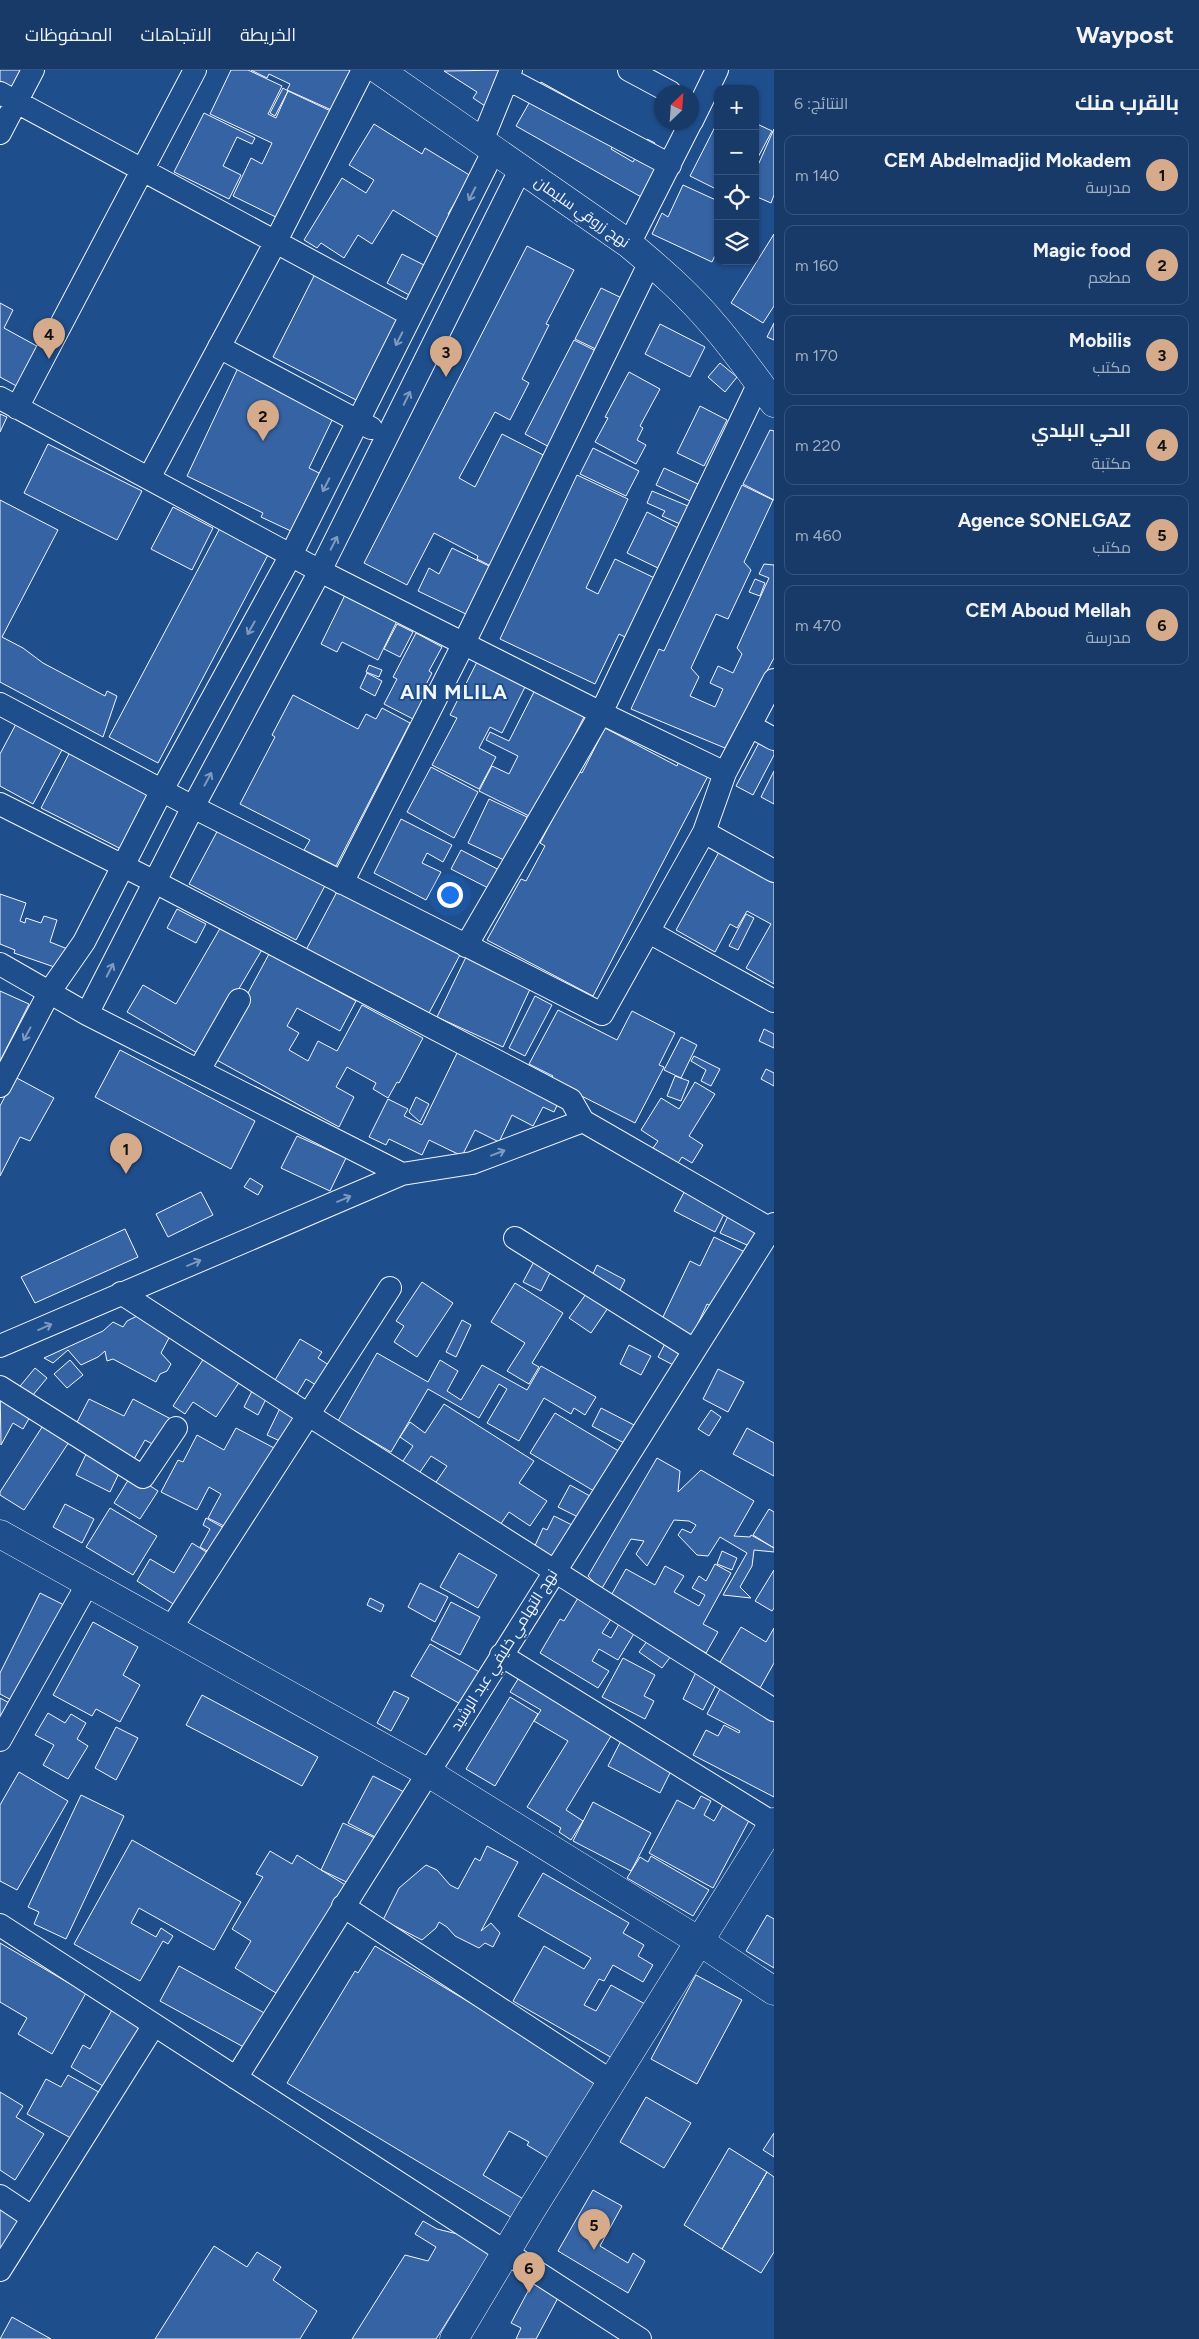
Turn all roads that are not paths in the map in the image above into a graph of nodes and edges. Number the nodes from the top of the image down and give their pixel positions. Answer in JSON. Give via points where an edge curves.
{"nodes":[{"id":1,"x":33,"y":70,"type":"edge"},
{"id":2,"x":195,"y":70,"type":"edge"},
{"id":3,"x":362,"y":70,"type":"edge"},
{"id":4,"x":379,"y":70,"type":"edge"},
{"id":5,"x":629,"y":70,"type":"edge"},
{"id":6,"x":717,"y":70,"type":"edge"},
{"id":7,"x":510,"y":74,"type":"edge"},
{"id":8,"x":657,"y":85,"type":"edge"},
{"id":9,"x":8,"y":97,"type":"edge"},
{"id":10,"x":699,"y":103,"type":"edge"},
{"id":11,"x":686,"y":130,"type":"edge"},
{"id":12,"x":0,"y":133,"type":"edge"},
{"id":13,"x":488,"y":146,"type":"junction"},
{"id":14,"x":670,"y":166,"type":"junction"},
{"id":15,"x":520,"y":170,"type":"junction"},
{"id":16,"x":142,"y":171,"type":"junction"},
{"id":17,"x":276,"y":243,"type":"junction"},
{"id":18,"x":629,"y":244,"type":"junction"},
{"id":19,"x":650,"y":262,"type":"junction"},
{"id":20,"x":411,"y":315,"type":"junction"},
{"id":21,"x":219,"y":347,"type":"junction"},
{"id":22,"x":770,"y":397,"type":"edge"},
{"id":23,"x":9,"y":403,"type":"edge"},
{"id":24,"x":358,"y":422,"type":"junction"},
{"id":25,"x":388,"y":436,"type":"junction"},
{"id":26,"x":149,"y":478,"type":"junction"},
{"id":27,"x":291,"y":554,"type":"junction"},
{"id":28,"x":320,"y":571,"type":"junction"},
{"id":29,"x":463,"y":645,"type":"junction"},
{"id":30,"x":774,"y":680,"type":"edge"},
{"id":31,"x":0,"y":704,"type":"edge"},
{"id":32,"x":600,"y":713,"type":"junction"},
{"id":33,"x":750,"y":726,"type":"junction"},
{"id":34,"x":774,"y":739,"type":"edge"},
{"id":35,"x":725,"y":773,"type":"junction"},
{"id":36,"x":162,"y":790,"type":"junction"},
{"id":37,"x":0,"y":804,"type":"edge"},
{"id":38,"x":193,"y":807,"type":"junction"},
{"id":39,"x":704,"y":832,"type":"junction"},
{"id":40,"x":123,"y":867,"type":"junction"},
{"id":41,"x":774,"y":871,"type":"edge"},
{"id":42,"x":155,"y":882,"type":"junction"},
{"id":43,"x":342,"y":883,"type":"junction"},
{"id":44,"x":649,"y":932,"type":"junction"},
{"id":45,"x":466,"y":946,"type":"junction"},
{"id":46,"x":0,"y":964,"type":"edge"},
{"id":47,"x":50,"y":991,"type":"junction"},
{"id":48,"x":239,"y":1000,"type":"dead end"},
{"id":49,"x":774,"y":1001,"type":"edge"},
{"id":50,"x":88,"y":1014,"type":"junction"},
{"id":51,"x":199,"y":1070,"type":"junction"},
{"id":52,"x":0,"y":1086,"type":"edge"},
{"id":53,"x":583,"y":1121,"type":"junction"},
{"id":54,"x":402,"y":1174,"type":"junction"},
{"id":55,"x":773,"y":1228,"type":"edge"},
{"id":56,"x":515,"y":1238,"type":"dead end"},
{"id":57,"x":390,"y":1288,"type":"dead end"},
{"id":58,"x":121,"y":1294,"type":"junction"},
{"id":59,"x":0,"y":1346,"type":"edge"},
{"id":60,"x":694,"y":1350,"type":"junction"},
{"id":61,"x":0,"y":1387,"type":"edge"},
{"id":62,"x":307,"y":1414,"type":"junction"},
{"id":63,"x":176,"y":1428,"type":"dead end"},
{"id":64,"x":0,"y":1534,"type":"edge"},
{"id":65,"x":554,"y":1571,"type":"junction"},
{"id":66,"x":88,"y":1584,"type":"junction"},
{"id":67,"x":171,"y":1628,"type":"junction"},
{"id":68,"x":501,"y":1655,"type":"junction"},
{"id":69,"x":774,"y":1710,"type":"edge"},
{"id":70,"x":0,"y":1740,"type":"edge"},
{"id":71,"x":427,"y":1772,"type":"junction"},
{"id":72,"x":774,"y":1822,"type":"edge"},
{"id":73,"x":343,"y":1906,"type":"junction"},
{"id":74,"x":0,"y":1925,"type":"edge"},
{"id":75,"x":699,"y":1941,"type":"junction"},
{"id":76,"x":774,"y":1991,"type":"edge"},
{"id":77,"x":154,"y":2025,"type":"junction"},
{"id":78,"x":236,"y":2078,"type":"junction"},
{"id":79,"x":611,"y":2081,"type":"junction"},
{"id":80,"x":0,"y":2196,"type":"edge"},
{"id":81,"x":33,"y":2218,"type":"junction"},
{"id":82,"x":506,"y":2253,"type":"junction"},
{"id":83,"x":0,"y":2270,"type":"edge"},
{"id":84,"x":454,"y":2339,"type":"edge"},
{"id":85,"x":640,"y":2339,"type":"edge"}],
"edges":[{"from":1,"to":9,"type":"street"},
{"from":2,"to":16,"type":"street"},
{"from":3,"to":17,"type":"street"},
{"from":4,"to":13,"type":"main road","name":"نهج زروقي سليمان"},
{"from":5,"to":8,"type":"street"},
{"from":6,"to":10,"type":"street"},
{"from":7,"to":13,"type":"street"},
{"from":7,"to":14,"type":"street"},
{"from":9,"to":12,"type":"street"},
{"from":9,"to":16,"type":"street"},
{"from":11,"to":14,"type":"street"},
{"from":13,"to":15,"type":"main road","name":"نهج زروقي سليمان"},
{"from":13,"to":20,"type":"street","one_way":true},
{"from":14,"to":18,"type":"street"},
{"from":15,"to":18,"type":"main road","name":"نهج زروقي سليمان"},
{"from":25,"to":15,"type":"street","one_way":true},
{"from":16,"to":17,"type":"street"},
{"from":16,"to":23,"type":"street"},
{"from":17,"to":20,"type":"street"},
{"from":17,"to":21,"type":"street"},
{"from":18,"to":19,"type":"main road","name":"نهج زروقي سليمان"},
{"from":19,"to":22,"type":"main road","name":"نهج زروقي سليمان","via":[[714,325]]},
{"from":19,"to":29,"type":"street"},
{"from":20,"to":24,"type":"street","one_way":true},
{"from":21,"to":24,"type":"street"},
{"from":21,"to":26,"type":"street"},
{"from":22,"to":32,"type":"street"},
{"from":23,"to":26,"type":"street"},
{"from":24,"to":25,"type":"street"},
{"from":24,"to":27,"type":"street","one_way":true},
{"from":28,"to":25,"type":"street","one_way":true},
{"from":26,"to":27,"type":"street"},
{"from":27,"to":28,"type":"street"},
{"from":27,"to":36,"type":"street","one_way":true},
{"from":28,"to":29,"type":"street"},
{"from":38,"to":28,"type":"street","one_way":true},
{"from":29,"to":32,"type":"street"},
{"from":29,"to":43,"type":"street"},
{"from":30,"to":33,"type":"street"},
{"from":31,"to":36,"type":"street"},
{"from":32,"to":35,"type":"street"},
{"from":32,"to":45,"type":"street"},
{"from":33,"to":34,"type":"street"},
{"from":33,"to":35,"type":"street"},
{"from":35,"to":39,"type":"street"},
{"from":36,"to":38,"type":"street"},
{"from":36,"to":40,"type":"street"},
{"from":37,"to":40,"type":"street"},
{"from":38,"to":42,"type":"street"},
{"from":38,"to":43,"type":"street"},
{"from":39,"to":41,"type":"street"},
{"from":39,"to":44,"type":"street"},
{"from":40,"to":42,"type":"street"},
{"from":40,"to":47,"type":"street","via":[[84,942]]},
{"from":50,"to":42,"type":"street","one_way":true},
{"from":42,"to":53,"type":"street","via":[[570,1100]]},
{"from":43,"to":45,"type":"street"},
{"from":44,"to":45,"type":"street","via":[[602,1014]]},
{"from":44,"to":49,"type":"street"},
{"from":46,"to":47,"type":"street"},
{"from":47,"to":50,"type":"street"},
{"from":47,"to":52,"type":"street","one_way":true},
{"from":48,"to":51,"type":"street"},
{"from":50,"to":51,"type":"street"},
{"from":51,"to":54,"type":"street"},
{"from":54,"to":53,"type":"street","one_way":true,"via":[[472,1163]]},
{"from":53,"to":55,"type":"street"},
{"from":58,"to":54,"type":"street","one_way":true},
{"from":55,"to":60,"type":"street","name":"نهج التهامي خليفي عبد الرشيد"},
{"from":56,"to":60,"type":"street"},
{"from":57,"to":62,"type":"street"},
{"from":59,"to":58,"type":"street","one_way":true},
{"from":58,"to":62,"type":"street"},
{"from":60,"to":65,"type":"street","name":"نهج التهامي خليفي عبد الرشيد"},
{"from":61,"to":63,"type":"street","via":[[143,1477]]},
{"from":62,"to":65,"type":"street"},
{"from":62,"to":67,"type":"street"},
{"from":64,"to":66,"type":"main road"},
{"from":65,"to":68,"type":"street","name":"نهج التهامي خليفي عبد الرشيد"},
{"from":65,"to":69,"type":"street"},
{"from":66,"to":67,"type":"main road"},
{"from":66,"to":70,"type":"street"},
{"from":67,"to":71,"type":"main road"},
{"from":68,"to":71,"type":"street","name":"نهج التهامي خليفي عبد الرشيد"},
{"from":68,"to":72,"type":"street"},
{"from":71,"to":73,"type":"street","name":"نهج التهامي خليفي عبد الرشيد"},
{"from":71,"to":75,"type":"main road"},
{"from":72,"to":75,"type":"main road"},
{"from":73,"to":78,"type":"street","name":"نهج التهامي خليفي عبد الرشيد"},
{"from":73,"to":79,"type":"street"},
{"from":74,"to":77,"type":"street"},
{"from":75,"to":76,"type":"main road"},
{"from":75,"to":79,"type":"main road"},
{"from":77,"to":78,"type":"street"},
{"from":77,"to":81,"type":"street"},
{"from":78,"to":82,"type":"street"},
{"from":79,"to":82,"type":"main road"},
{"from":80,"to":81,"type":"street"},
{"from":81,"to":83,"type":"street"},
{"from":82,"to":84,"type":"main road"},
{"from":82,"to":85,"type":"street"}]}
